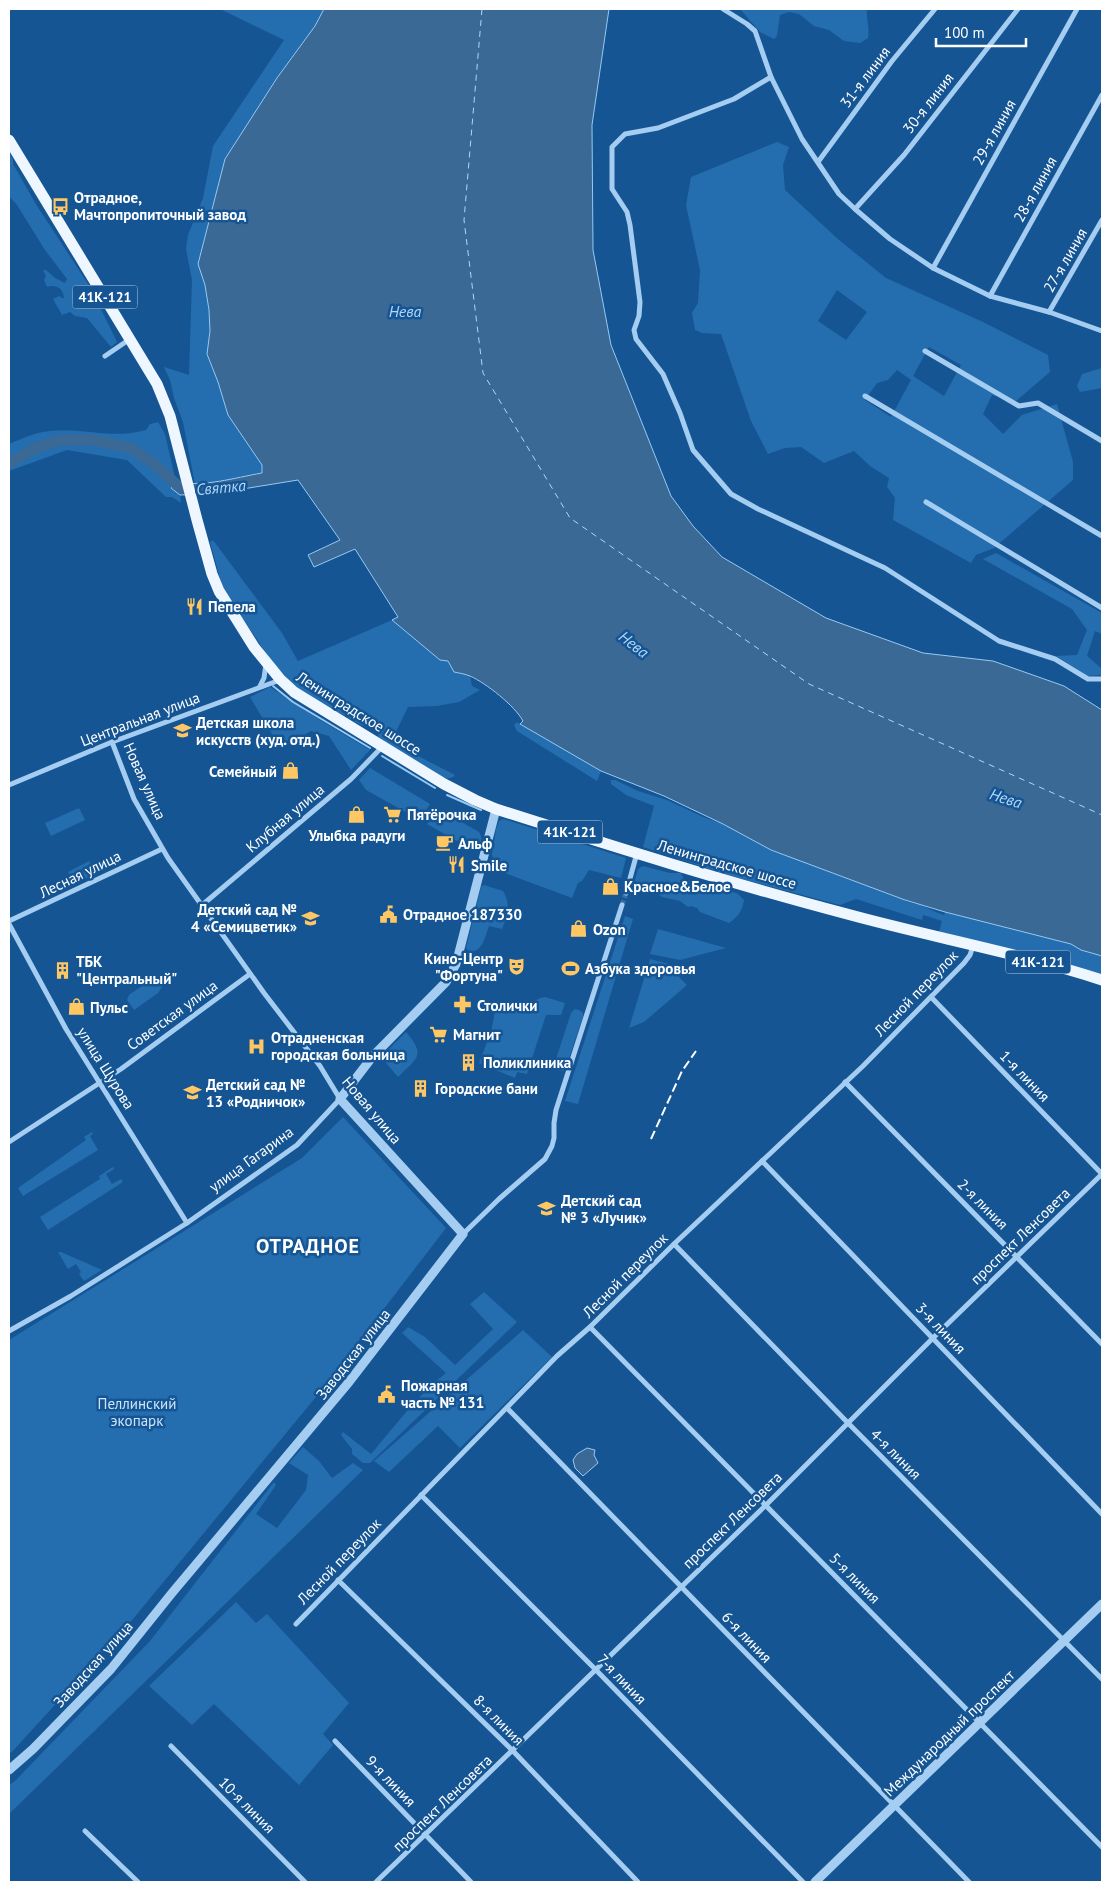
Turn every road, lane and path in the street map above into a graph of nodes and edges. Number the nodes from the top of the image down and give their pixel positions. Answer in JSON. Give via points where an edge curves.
{"nodes":[{"id":1,"x":723,"y":9,"type":"edge"},
{"id":2,"x":935,"y":9,"type":"edge"},
{"id":3,"x":1018,"y":9,"type":"edge"},
{"id":4,"x":1077,"y":9,"type":"edge"},
{"id":5,"x":772,"y":77,"type":"junction"},
{"id":6,"x":1102,"y":95,"type":"edge"},
{"id":7,"x":9,"y":140,"type":"edge"},
{"id":8,"x":818,"y":162,"type":"junction"},
{"id":9,"x":855,"y":209,"type":"junction"},
{"id":10,"x":1102,"y":220,"type":"edge"},
{"id":11,"x":933,"y":268,"type":"junction"},
{"id":12,"x":990,"y":296,"type":"junction"},
{"id":13,"x":1049,"y":312,"type":"junction"},
{"id":14,"x":1102,"y":331,"type":"edge"},
{"id":15,"x":130,"y":339,"type":"junction"},
{"id":16,"x":925,"y":351,"type":"dead end"},
{"id":17,"x":105,"y":356,"type":"dead end"},
{"id":18,"x":865,"y":396,"type":"dead end"},
{"id":19,"x":1102,"y":441,"type":"edge"},
{"id":20,"x":926,"y":502,"type":"dead end"},
{"id":21,"x":1102,"y":536,"type":"edge"},
{"id":22,"x":1102,"y":608,"type":"edge"},
{"id":23,"x":265,"y":661,"type":"junction"},
{"id":24,"x":280,"y":679,"type":"junction"},
{"id":25,"x":1102,"y":679,"type":"edge"},
{"id":26,"x":260,"y":687,"type":"junction"},
{"id":27,"x":112,"y":742,"type":"junction"},
{"id":28,"x":382,"y":746,"type":"junction"},
{"id":29,"x":9,"y":785,"type":"edge"},
{"id":30,"x":496,"y":808,"type":"junction"},
{"id":31,"x":162,"y":849,"type":"junction"},
{"id":32,"x":637,"y":853,"type":"junction"},
{"id":33,"x":626,"y":892,"type":"tunnel mouth"},
{"id":34,"x":622,"y":905,"type":"tunnel mouth"},
{"id":35,"x":201,"y":906,"type":"junction"},
{"id":36,"x":9,"y":923,"type":"edge"},
{"id":37,"x":973,"y":946,"type":"junction"},
{"id":38,"x":250,"y":974,"type":"junction"},
{"id":39,"x":1102,"y":980,"type":"edge"},
{"id":40,"x":931,"y":997,"type":"junction"},
{"id":41,"x":101,"y":1082,"type":"junction"},
{"id":42,"x":845,"y":1082,"type":"junction"},
{"id":43,"x":340,"y":1099,"type":"junction"},
{"id":44,"x":9,"y":1142,"type":"edge"},
{"id":45,"x":762,"y":1161,"type":"junction"},
{"id":46,"x":1102,"y":1174,"type":"edge"},
{"id":47,"x":187,"y":1223,"type":"junction"},
{"id":48,"x":463,"y":1234,"type":"junction"},
{"id":49,"x":674,"y":1244,"type":"junction"},
{"id":50,"x":1017,"y":1257,"type":"junction"},
{"id":51,"x":590,"y":1327,"type":"junction"},
{"id":52,"x":9,"y":1331,"type":"edge"},
{"id":53,"x":933,"y":1338,"type":"junction"},
{"id":54,"x":1102,"y":1344,"type":"edge"},
{"id":55,"x":507,"y":1408,"type":"junction"},
{"id":56,"x":848,"y":1423,"type":"junction"},
{"id":57,"x":421,"y":1495,"type":"junction"},
{"id":58,"x":766,"y":1505,"type":"junction"},
{"id":59,"x":1102,"y":1514,"type":"edge"},
{"id":60,"x":338,"y":1580,"type":"junction"},
{"id":61,"x":681,"y":1587,"type":"junction"},
{"id":62,"x":1102,"y":1604,"type":"edge"},
{"id":63,"x":296,"y":1624,"type":"dead end"},
{"id":64,"x":1064,"y":1640,"type":"junction"},
{"id":65,"x":596,"y":1670,"type":"junction"},
{"id":66,"x":1102,"y":1679,"type":"edge"},
{"id":67,"x":980,"y":1722,"type":"junction"},
{"id":68,"x":335,"y":1741,"type":"dead end"},
{"id":69,"x":171,"y":1746,"type":"dead end"},
{"id":70,"x":513,"y":1752,"type":"junction"},
{"id":71,"x":9,"y":1770,"type":"edge"},
{"id":72,"x":894,"y":1806,"type":"junction"},
{"id":73,"x":85,"y":1832,"type":"dead end"},
{"id":74,"x":426,"y":1834,"type":"junction"},
{"id":75,"x":1102,"y":1848,"type":"edge"},
{"id":76,"x":138,"y":1882,"type":"edge"},
{"id":77,"x":305,"y":1882,"type":"edge"},
{"id":78,"x":376,"y":1882,"type":"edge"},
{"id":79,"x":471,"y":1882,"type":"edge"},
{"id":80,"x":638,"y":1882,"type":"edge"},
{"id":81,"x":803,"y":1882,"type":"edge"},
{"id":82,"x":815,"y":1882,"type":"edge"},
{"id":83,"x":969,"y":1882,"type":"edge"}],
"edges":[{"from":1,"to":5,"type":"street","via":[[755,31]]},
{"from":2,"to":8,"type":"street","name":"31-я линия","via":[[892,61]]},
{"from":3,"to":9,"type":"street","name":"30-я линия","via":[[904,155]]},
{"from":4,"to":11,"type":"street","name":"29-я линия"},
{"from":5,"to":8,"type":"street","via":[[802,139]]},
{"from":5,"to":25,"type":"street","via":[[734,99],[658,128],[624,134],[612,147],[612,189],[627,212],[630,224],[640,302],[634,330],[636,339],[663,374],[693,450],[731,494],[885,568],[999,641],[1055,659],[1088,680]]},
{"from":6,"to":12,"type":"street","name":"28-я линия"},
{"from":7,"to":15,"type":"main road","name":"Ленинградское шоссе","number":"41К-121"},
{"from":8,"to":9,"type":"street","via":[[839,194]]},
{"from":9,"to":11,"type":"street","via":[[890,239]]},
{"from":10,"to":13,"type":"street","name":"27-я линия"},
{"from":11,"to":12,"type":"street"},
{"from":12,"to":13,"type":"street"},
{"from":13,"to":14,"type":"street"},
{"from":15,"to":17,"type":"street"},
{"from":15,"to":23,"type":"main road","name":"Ленинградское шоссе","number":"41К-121","via":[[161,392],[170,416],[219,591]]},
{"from":16,"to":19,"type":"street","via":[[1019,406],[1038,403]]},
{"from":18,"to":21,"type":"street"},
{"from":20,"to":22,"type":"street"},
{"from":23,"to":24,"type":"main road","name":"Ленинградское шоссе","number":"41К-121"},
{"from":23,"to":26,"type":"street"},
{"from":24,"to":26,"type":"street","name":"Центральная улица"},
{"from":24,"to":28,"type":"main road","name":"Ленинградское шоссе","number":"41К-121","via":[[294,692]]},
{"from":26,"to":27,"type":"street","name":"Центральная улица"},
{"from":27,"to":29,"type":"street","name":"Центральная улица"},
{"from":27,"to":31,"type":"street","name":"Новая улица","via":[[134,799]]},
{"from":28,"to":30,"type":"main road","name":"Ленинградское шоссе","number":"41К-121","via":[[458,792]]},
{"from":28,"to":35,"type":"street","name":"Клубная улица","via":[[352,779]]},
{"from":30,"to":32,"type":"main road","name":"Ленинградское шоссе","number":"41К-121"},
{"from":30,"to":43,"type":"street","name":"улица Гагарина","via":[[456,964],[446,982],[373,1056]]},
{"from":31,"to":35,"type":"street","name":"Новая улица"},
{"from":31,"to":36,"type":"street","name":"Лесная улица"},
{"from":32,"to":33,"type":"street"},
{"from":32,"to":37,"type":"main road","name":"Ленинградское шоссе","number":"41К-121","via":[[752,888]]},
{"from":34,"to":48,"type":"street","name":"Заводская улица","via":[[556,1110],[552,1146],[544,1159]]},
{"from":35,"to":38,"type":"street","name":"Новая улица"},
{"from":36,"to":41,"type":"street","name":"улица Щурова","via":[[66,1028]]},
{"from":37,"to":39,"type":"main road","number":"41К-121"},
{"from":37,"to":40,"type":"street","name":"Лесной переулок","via":[[964,963]]},
{"from":38,"to":41,"type":"street","name":"Советская улица"},
{"from":38,"to":43,"type":"street","name":"Новая улица","via":[[320,1066]]},
{"from":40,"to":42,"type":"street","name":"Лесной переулок"},
{"from":40,"to":46,"type":"street","name":"1-я линия"},
{"from":41,"to":44,"type":"street","name":"Советская улица"},
{"from":41,"to":47,"type":"street","name":"улица Щурова"},
{"from":42,"to":45,"type":"street","name":"Лесной переулок"},
{"from":42,"to":50,"type":"street","name":"2-я линия"},
{"from":43,"to":47,"type":"street","name":"улица Гагарина","via":[[297,1145]]},
{"from":43,"to":48,"type":"street","name":"Новая улица"},
{"from":45,"to":49,"type":"street","name":"Лесной переулок"},
{"from":45,"to":53,"type":"street","name":"3-я линия"},
{"from":46,"to":50,"type":"street","name":"проспект Ленсовета"},
{"from":47,"to":52,"type":"street","name":"улица Гагарина"},
{"from":48,"to":71,"type":"street","name":"Заводская улица","via":[[355,1375],[112,1669]]},
{"from":49,"to":51,"type":"street","name":"Лесной переулок"},
{"from":49,"to":56,"type":"street","name":"4-я линия"},
{"from":50,"to":53,"type":"street","name":"проспект Ленсовета"},
{"from":50,"to":54,"type":"street","name":"2-я линия"},
{"from":51,"to":55,"type":"street","name":"Лесной переулок"},
{"from":51,"to":58,"type":"street","name":"5-я линия"},
{"from":53,"to":56,"type":"street","name":"проспект Ленсовета"},
{"from":53,"to":59,"type":"street","name":"3-я линия"},
{"from":55,"to":57,"type":"street","name":"Лесной переулок"},
{"from":55,"to":61,"type":"street","name":"6-я линия"},
{"from":56,"to":58,"type":"street","name":"проспект Ленсовета"},
{"from":56,"to":64,"type":"street","name":"4-я линия"},
{"from":57,"to":60,"type":"street","name":"Лесной переулок"},
{"from":57,"to":65,"type":"street","name":"7-я линия"},
{"from":58,"to":61,"type":"street","name":"проспект Ленсовета"},
{"from":58,"to":67,"type":"street","name":"5-я линия"},
{"from":60,"to":63,"type":"street","name":"Лесной переулок"},
{"from":60,"to":70,"type":"street","name":"8-я линия"},
{"from":61,"to":65,"type":"street","name":"проспект Ленсовета"},
{"from":61,"to":72,"type":"street","name":"6-я линия"},
{"from":62,"to":64,"type":"street","name":"Международный проспект"},
{"from":64,"to":66,"type":"street","name":"4-я линия"},
{"from":64,"to":67,"type":"street","name":"Международный проспект"},
{"from":65,"to":70,"type":"street","name":"проспект Ленсовета"},
{"from":65,"to":81,"type":"street","name":"7-я линия"},
{"from":67,"to":72,"type":"street","name":"Международный проспект"},
{"from":67,"to":75,"type":"street","name":"5-я линия"},
{"from":68,"to":74,"type":"street","name":"9-я линия"},
{"from":69,"to":77,"type":"street","name":"10-я линия"},
{"from":70,"to":74,"type":"street","name":"проспект Ленсовета"},
{"from":70,"to":80,"type":"street","name":"8-я линия"},
{"from":72,"to":82,"type":"street","name":"Международный проспект"},
{"from":72,"to":83,"type":"street","name":"6-я линия"},
{"from":73,"to":76,"type":"street"},
{"from":74,"to":78,"type":"street","name":"проспект Ленсовета"},
{"from":74,"to":79,"type":"street","name":"9-я линия"}]}
